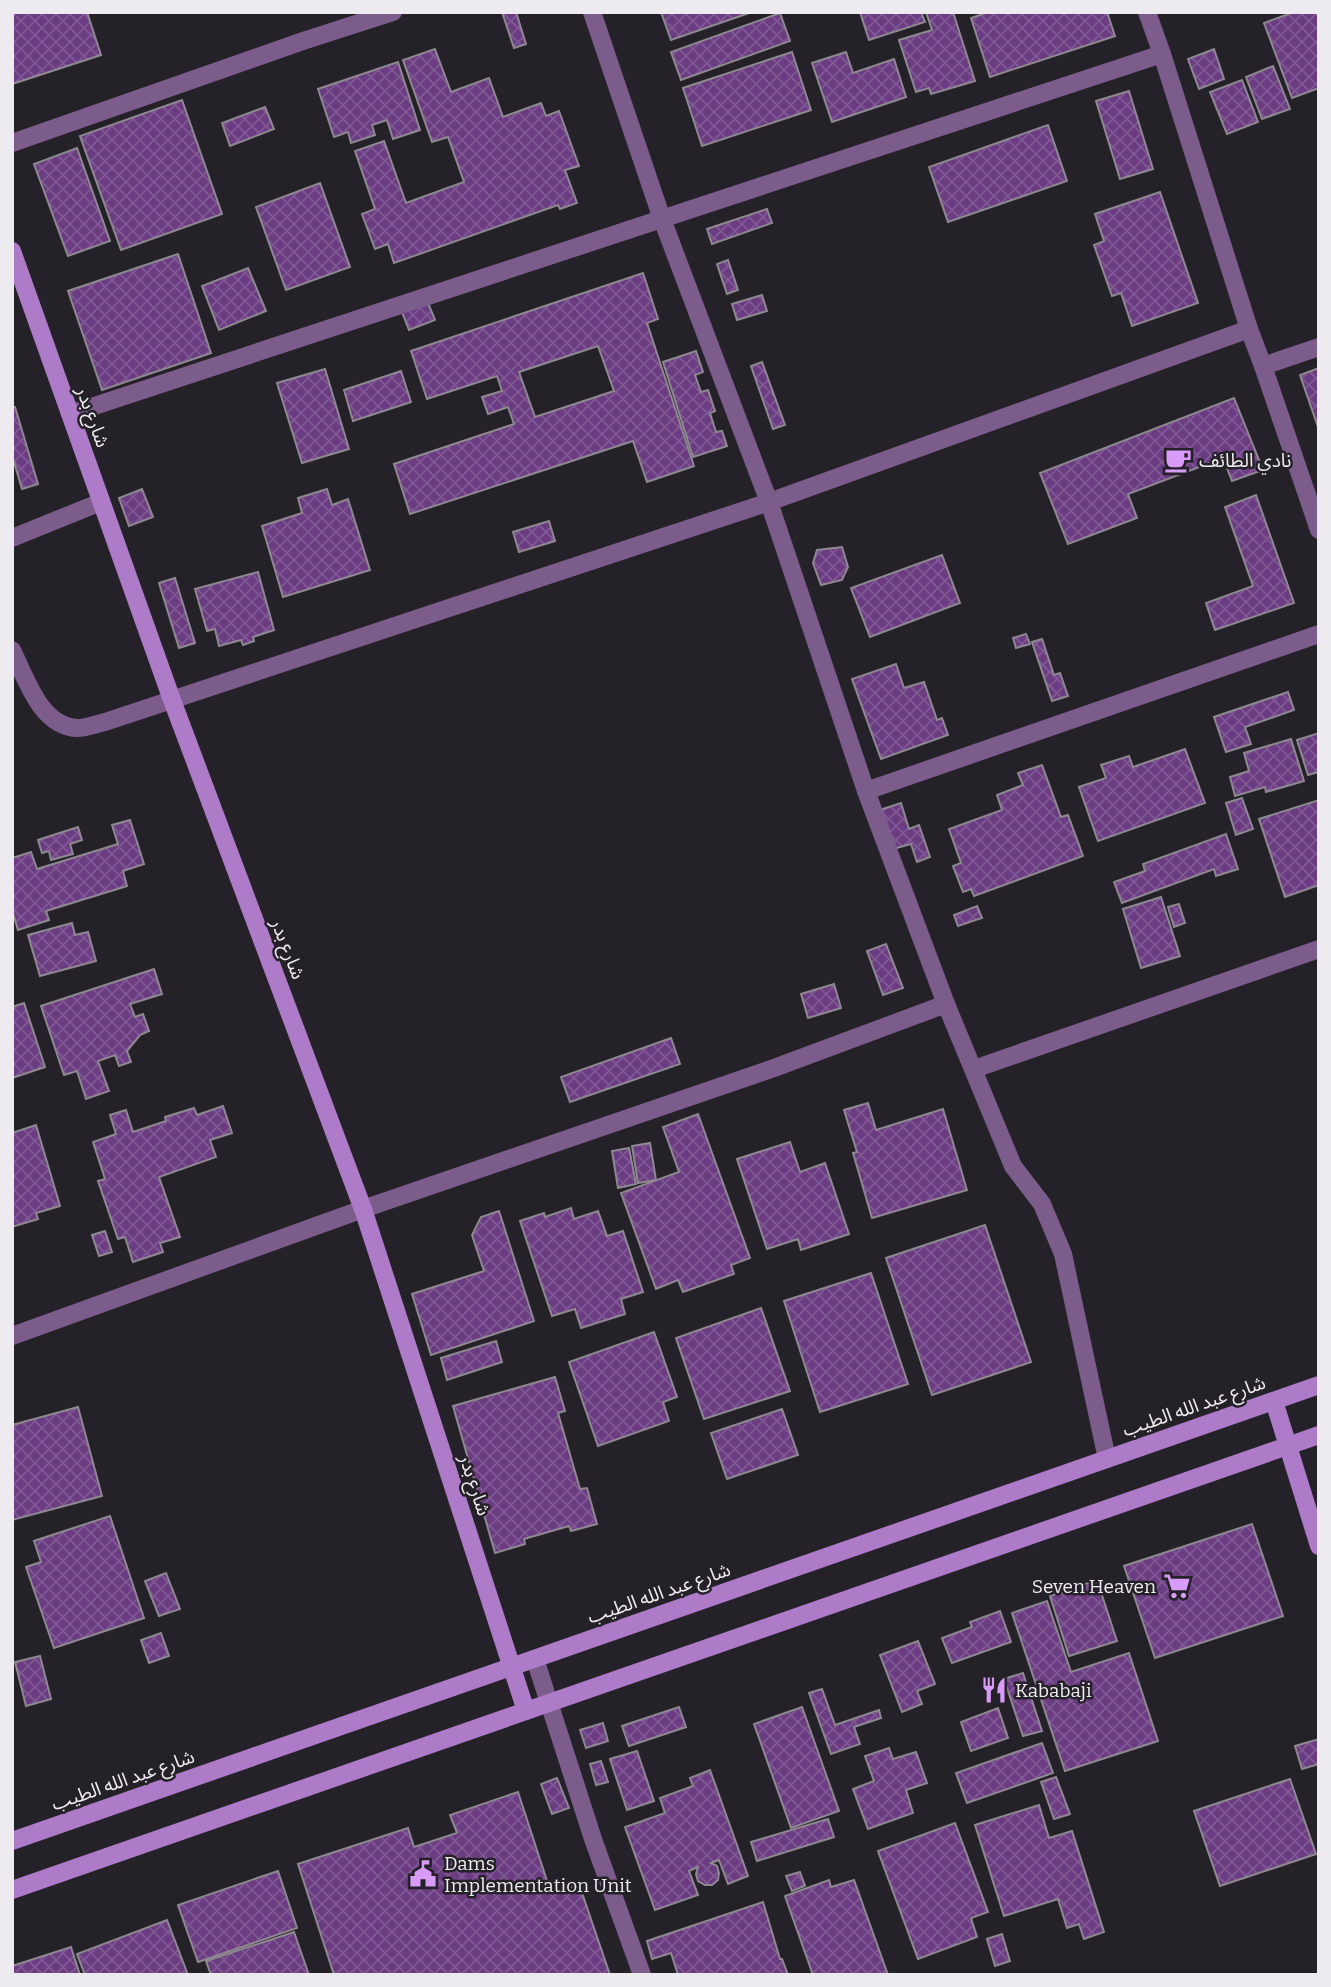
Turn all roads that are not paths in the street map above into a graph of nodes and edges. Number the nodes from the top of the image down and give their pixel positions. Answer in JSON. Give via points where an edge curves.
{"nodes":[{"id":1,"x":393,"y":12,"type":"edge"},
{"id":2,"x":592,"y":12,"type":"edge"},
{"id":3,"x":1147,"y":12,"type":"edge"},
{"id":4,"x":1162,"y":54,"type":"junction"},
{"id":5,"x":12,"y":143,"type":"edge"},
{"id":6,"x":662,"y":219,"type":"junction"},
{"id":7,"x":12,"y":251,"type":"edge"},
{"id":8,"x":1248,"y":329,"type":"junction"},
{"id":9,"x":1319,"y":347,"type":"edge"},
{"id":10,"x":1264,"y":366,"type":"junction"},
{"id":11,"x":70,"y":414,"type":"junction"},
{"id":12,"x":102,"y":502,"type":"junction"},
{"id":13,"x":769,"y":502,"type":"junction"},
{"id":14,"x":1319,"y":530,"type":"edge"},
{"id":15,"x":12,"y":538,"type":"edge"},
{"id":16,"x":1319,"y":634,"type":"edge"},
{"id":17,"x":12,"y":650,"type":"edge"},
{"id":18,"x":172,"y":700,"type":"junction"},
{"id":19,"x":866,"y":791,"type":"junction"},
{"id":20,"x":1319,"y":949,"type":"edge"},
{"id":21,"x":946,"y":1004,"type":"junction"},
{"id":22,"x":974,"y":1069,"type":"junction"},
{"id":23,"x":363,"y":1209,"type":"junction"},
{"id":24,"x":12,"y":1336,"type":"edge"},
{"id":25,"x":1319,"y":1385,"type":"edge"},
{"id":26,"x":1274,"y":1401,"type":"junction"},
{"id":27,"x":1319,"y":1435,"type":"edge"},
{"id":28,"x":1287,"y":1445,"type":"junction"},
{"id":29,"x":1107,"y":1459,"type":"junction"},
{"id":30,"x":1319,"y":1546,"type":"edge"},
{"id":31,"x":535,"y":1659,"type":"junction"},
{"id":32,"x":511,"y":1667,"type":"junction"},
{"id":33,"x":548,"y":1703,"type":"junction"},
{"id":34,"x":526,"y":1710,"type":"junction"},
{"id":35,"x":12,"y":1841,"type":"edge"},
{"id":36,"x":12,"y":1890,"type":"edge"},
{"id":37,"x":642,"y":1975,"type":"edge"}],
"edges":[{"from":1,"to":5,"type":"street"},
{"from":2,"to":6,"type":"street"},
{"from":3,"to":4,"type":"street"},
{"from":4,"to":6,"type":"street"},
{"from":4,"to":8,"type":"street"},
{"from":6,"to":11,"type":"street"},
{"from":6,"to":13,"type":"street"},
{"from":7,"to":11,"type":"main road","name":"شارع بدر"},
{"from":8,"to":10,"type":"street"},
{"from":8,"to":13,"type":"street"},
{"from":9,"to":10,"type":"street"},
{"from":10,"to":14,"type":"street"},
{"from":11,"to":12,"type":"main road","name":"شارع بدر"},
{"from":12,"to":15,"type":"street"},
{"from":12,"to":18,"type":"main road","name":"شارع بدر"},
{"from":13,"to":18,"type":"street"},
{"from":13,"to":19,"type":"street"},
{"from":16,"to":19,"type":"street"},
{"from":17,"to":18,"type":"street","via":[[42,708],[55,722],[77,728]]},
{"from":18,"to":23,"type":"main road","name":"شارع بدر"},
{"from":19,"to":21,"type":"street"},
{"from":20,"to":22,"type":"street"},
{"from":21,"to":22,"type":"street"},
{"from":21,"to":23,"type":"street"},
{"from":22,"to":29,"type":"street","via":[[1013,1166],[1042,1204],[1063,1254]]},
{"from":23,"to":24,"type":"street"},
{"from":23,"to":32,"type":"main road","name":"شارع بدر"},
{"from":25,"to":26,"type":"main road","name":"شارع عبد الله الطيب"},
{"from":26,"to":28,"type":"main road"},
{"from":26,"to":29,"type":"main road","name":"شارع عبد الله الطيب"},
{"from":27,"to":28,"type":"main road"},
{"from":28,"to":30,"type":"main road"},
{"from":28,"to":33,"type":"main road"},
{"from":29,"to":31,"type":"main road","name":"شارع عبد الله الطيب"},
{"from":31,"to":32,"type":"main road","name":"شارع عبد الله الطيب"},
{"from":31,"to":33,"type":"street"},
{"from":32,"to":34,"type":"main road","name":"شارع بدر"},
{"from":32,"to":35,"type":"main road","name":"شارع عبد الله الطيب"},
{"from":33,"to":34,"type":"main road"},
{"from":33,"to":37,"type":"street"},
{"from":34,"to":36,"type":"main road"}]}
